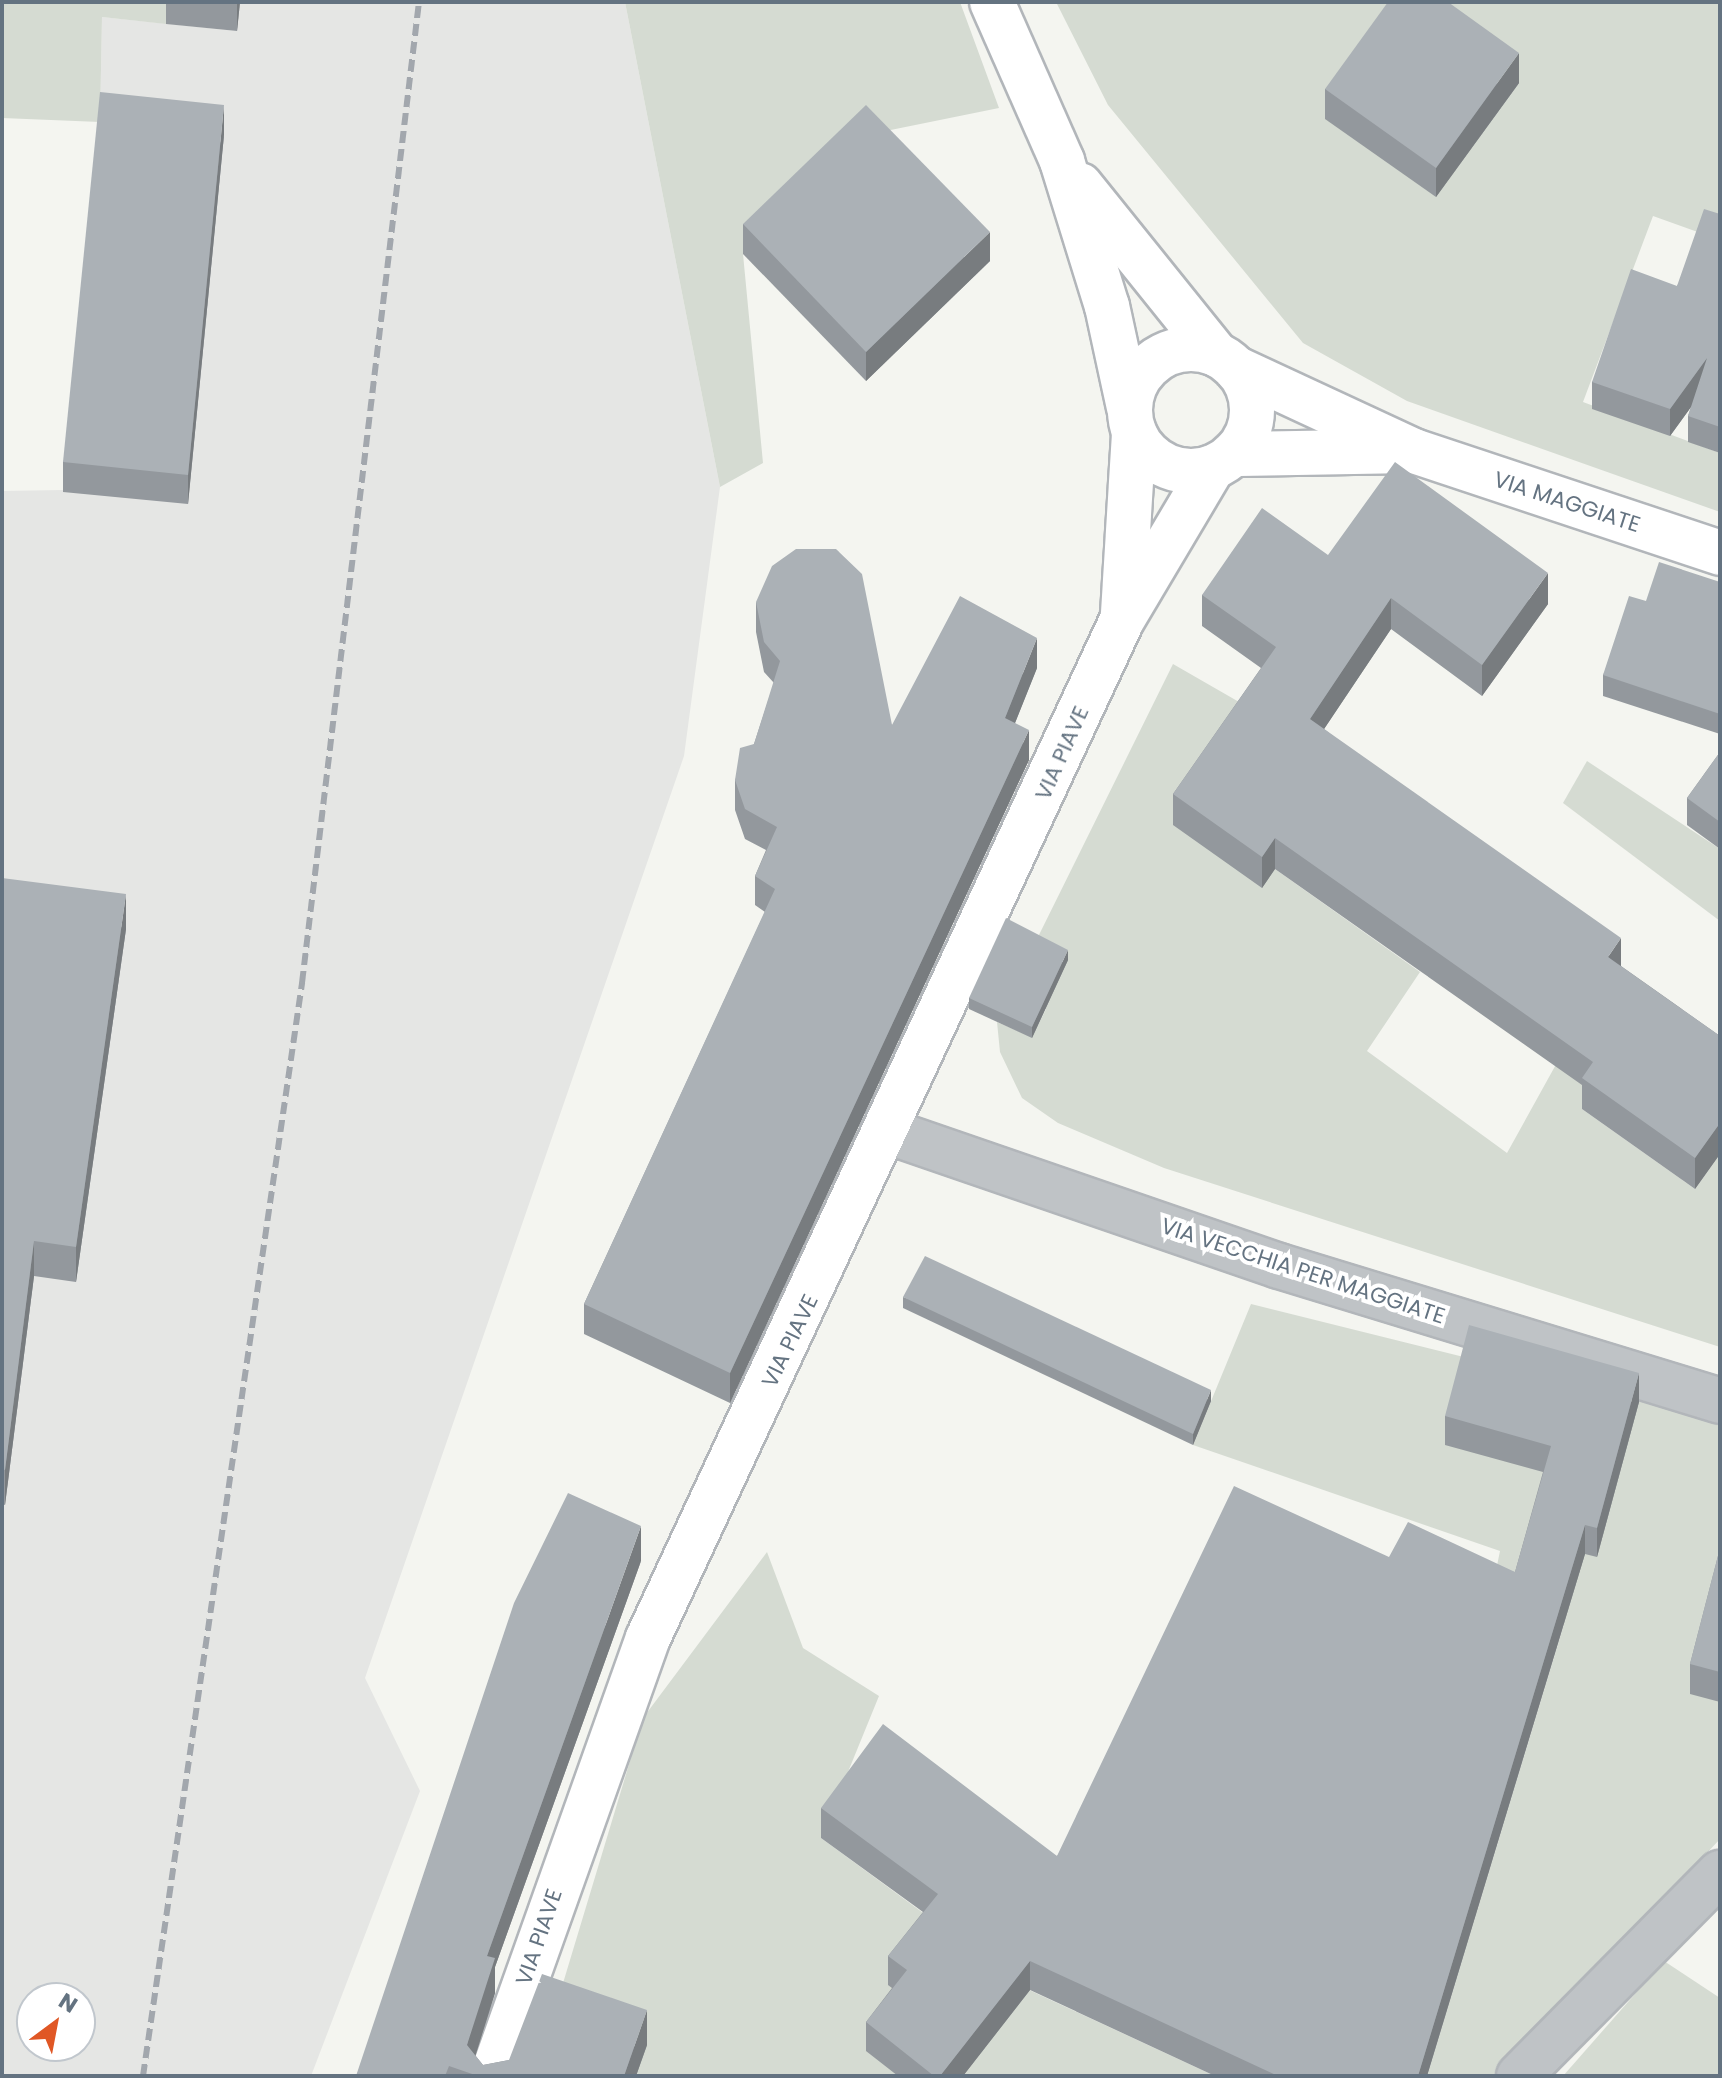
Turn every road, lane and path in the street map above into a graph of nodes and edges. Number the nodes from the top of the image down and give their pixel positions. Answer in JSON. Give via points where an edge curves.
{"nodes":[{"id":1,"x":992,"y":2,"type":"edge"},
{"id":2,"x":1062,"y":161,"type":"junction"},
{"id":3,"x":1226,"y":361,"type":"junction"},
{"id":4,"x":1132,"y":420,"type":"junction"},
{"id":5,"x":1414,"y":451,"type":"junction"},
{"id":6,"x":1223,"y":460,"type":"junction"},
{"id":7,"x":1720,"y":553,"type":"edge"},
{"id":8,"x":1122,"y":620,"type":"junction"},
{"id":9,"x":890,"y":1132,"type":"junction"},
{"id":10,"x":1720,"y":1401,"type":"edge"},
{"id":11,"x":1720,"y":1873,"type":"edge"},
{"id":12,"x":492,"y":2076,"type":"edge"},
{"id":13,"x":1519,"y":2076,"type":"edge"}],
"edges":[{"from":1,"to":2,"type":"main road","name":"VIA MAGGIATE"},
{"from":2,"to":3,"type":"main road","name":"VIA MAGGIATE"},
{"from":2,"to":4,"type":"main road","name":"VIA MAGGIATE","via":[[1107,306]]},
{"from":3,"to":4,"type":"main road","via":[[1197,348],[1158,358],[1143,371]]},
{"from":3,"to":5,"type":"main road","name":"VIA MAGGIATE"},
{"from":3,"to":6,"type":"main road","via":[[1252,402],[1245,440]]},
{"from":4,"to":6,"type":"main road","via":[[1143,449],[1175,469]]},
{"from":4,"to":8,"type":"main road","name":"VIA PIAVE"},
{"from":5,"to":6,"type":"main road","name":"VIA MAGGIATE"},
{"from":5,"to":7,"type":"main road","name":"VIA MAGGIATE"},
{"from":6,"to":8,"type":"main road","name":"VIA PIAVE"},
{"from":8,"to":9,"type":"main road","name":"VIA PIAVE"},
{"from":9,"to":10,"type":"street","name":"VIA VECCHIA PER MAGGIATE","via":[[1279,1266]]},
{"from":9,"to":12,"type":"main road","name":"VIA PIAVE","via":[[648,1638]]},
{"from":11,"to":13,"type":"street"}]}
